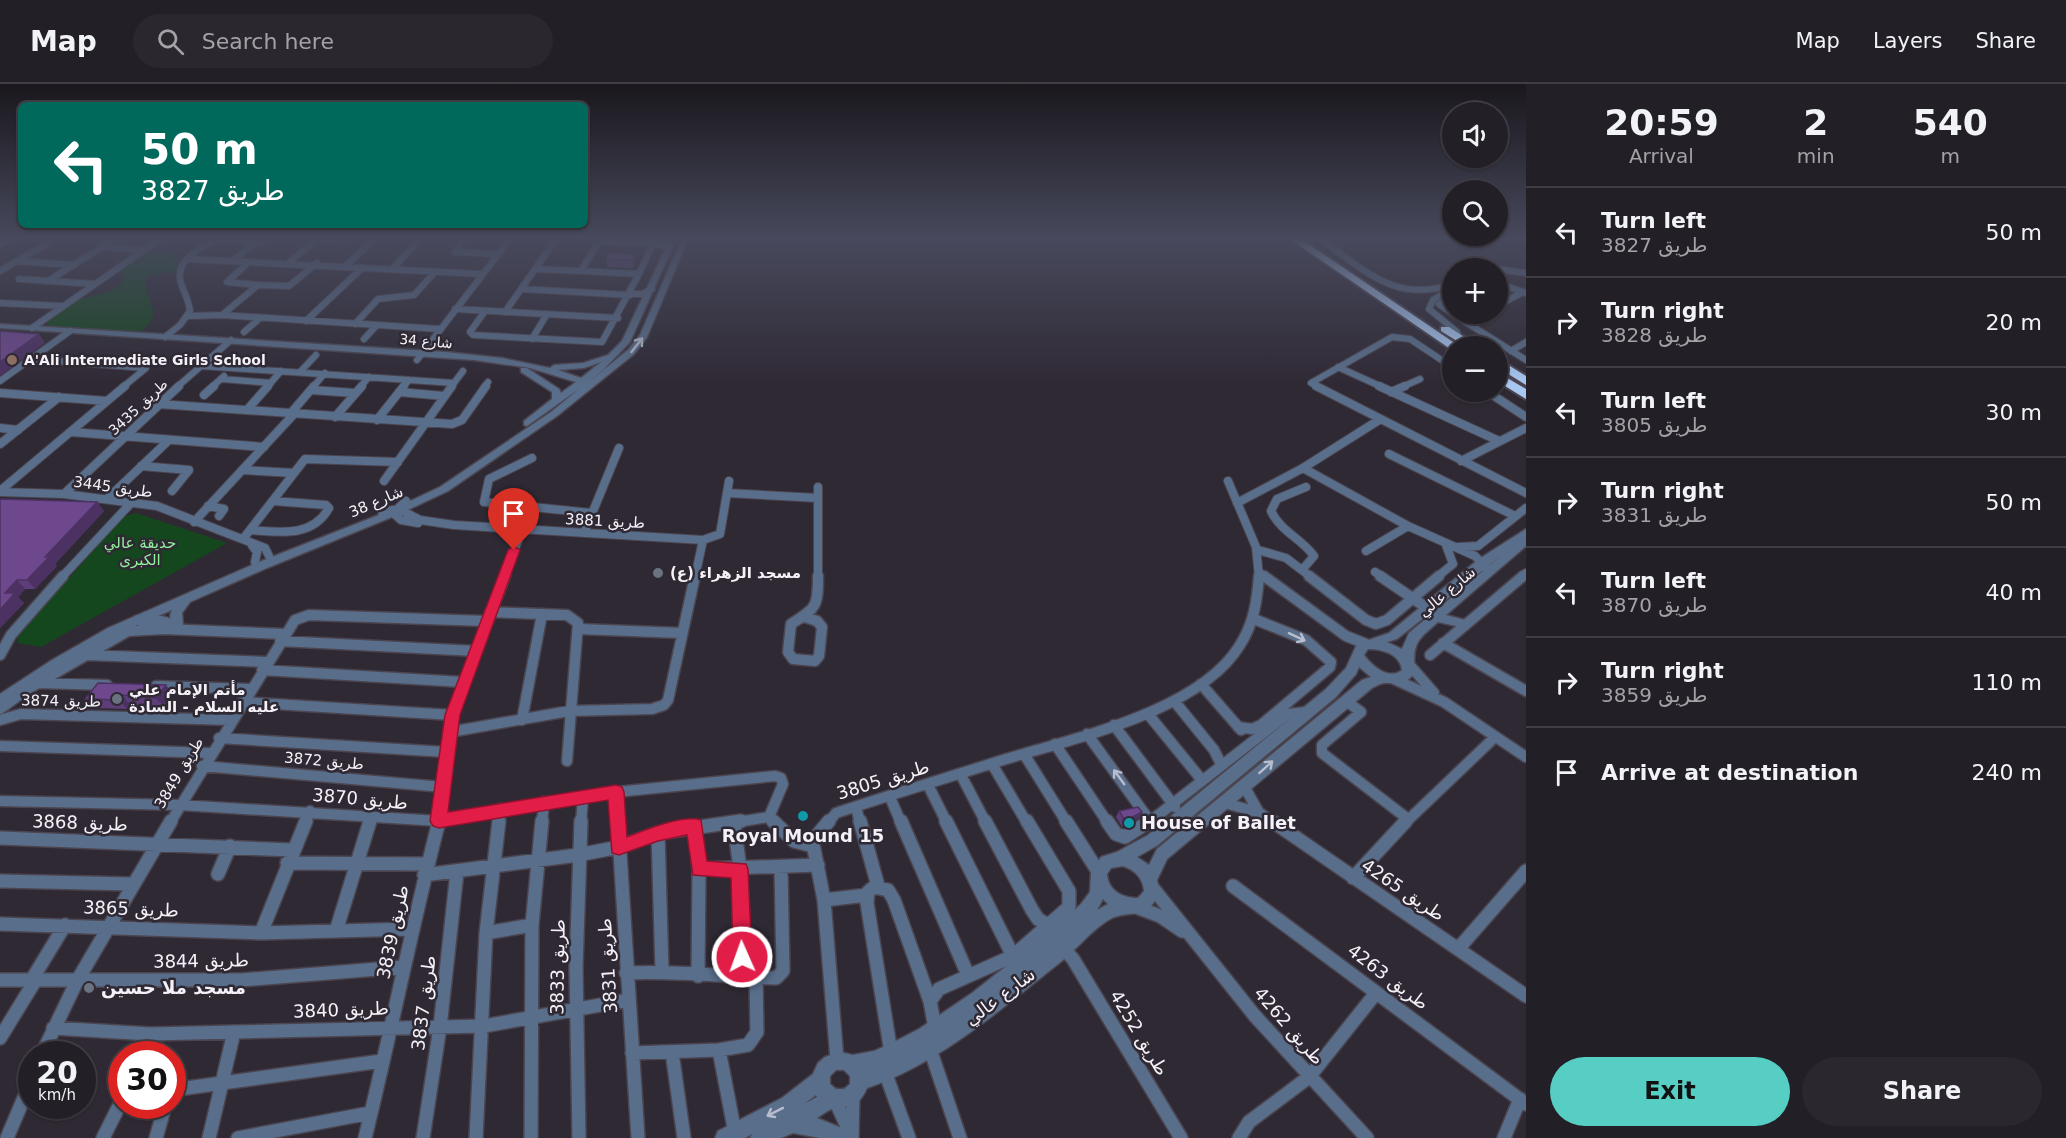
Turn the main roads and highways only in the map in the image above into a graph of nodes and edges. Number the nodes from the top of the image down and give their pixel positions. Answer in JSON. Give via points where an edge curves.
{"nodes":[{"id":1,"x":1371,"y":288,"type":"edge"},
{"id":2,"x":1381,"y":288,"type":"edge"},
{"id":3,"x":1445,"y":336,"type":"edge"},
{"id":4,"x":1446,"y":336,"type":"edge"},
{"id":5,"x":1508,"y":369,"type":"edge"},
{"id":6,"x":1526,"y":381,"type":"edge"},
{"id":7,"x":1508,"y":383,"type":"edge"},
{"id":8,"x":1526,"y":395,"type":"edge"}],
"edges":[{"from":1,"to":3,"type":"highway"},
{"from":2,"to":4,"type":"highway"},
{"from":5,"to":6,"type":"highway"},
{"from":7,"to":8,"type":"highway"}]}
